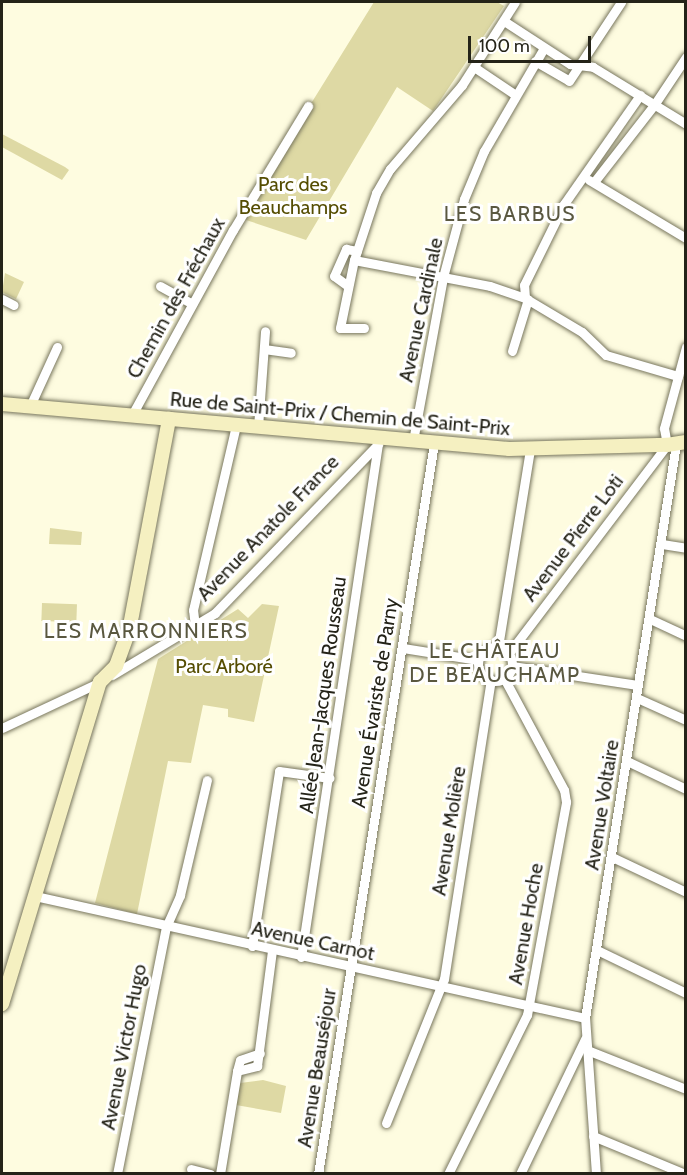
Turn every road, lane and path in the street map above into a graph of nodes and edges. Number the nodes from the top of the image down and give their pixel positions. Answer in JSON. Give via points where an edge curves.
{"nodes":[{"id":1,"x":515,"y":2,"type":"edge"},
{"id":2,"x":621,"y":2,"type":"edge"},
{"id":3,"x":504,"y":21,"type":"junction"},
{"id":4,"x":544,"y":48,"type":"junction"},
{"id":5,"x":686,"y":57,"type":"edge"},
{"id":6,"x":535,"y":61,"type":"junction"},
{"id":7,"x":580,"y":64,"type":"junction"},
{"id":8,"x":474,"y":67,"type":"junction"},
{"id":9,"x":514,"y":94,"type":"junction"},
{"id":10,"x":640,"y":95,"type":"junction"},
{"id":11,"x":654,"y":105,"type":"junction"},
{"id":12,"x":308,"y":106,"type":"dead end"},
{"id":13,"x":686,"y":124,"type":"edge"},
{"id":14,"x":582,"y":176,"type":"junction"},
{"id":15,"x":594,"y":182,"type":"junction"},
{"id":16,"x":686,"y":238,"type":"edge"},
{"id":17,"x":355,"y":256,"type":"junction"},
{"id":18,"x":444,"y":277,"type":"junction"},
{"id":19,"x":160,"y":286,"type":"dead end"},
{"id":20,"x":348,"y":286,"type":"junction"},
{"id":21,"x":526,"y":298,"type":"junction"},
{"id":22,"x":2,"y":299,"type":"edge"},
{"id":23,"x":192,"y":304,"type":"junction"},
{"id":24,"x":14,"y":305,"type":"dead end"},
{"id":25,"x":364,"y":328,"type":"dead end"},
{"id":26,"x":265,"y":331,"type":"dead end"},
{"id":27,"x":57,"y":347,"type":"dead end"},
{"id":28,"x":264,"y":350,"type":"junction"},
{"id":29,"x":512,"y":351,"type":"dead end"},
{"id":30,"x":291,"y":353,"type":"dead end"},
{"id":31,"x":685,"y":353,"type":"edge"},
{"id":32,"x":678,"y":376,"type":"junction"},
{"id":33,"x":2,"y":404,"type":"edge"},
{"id":34,"x":30,"y":406,"type":"junction"},
{"id":35,"x":132,"y":415,"type":"junction"},
{"id":36,"x":169,"y":419,"type":"junction"},
{"id":37,"x":236,"y":425,"type":"junction"},
{"id":38,"x":258,"y":427,"type":"junction"},
{"id":39,"x":378,"y":441,"type":"junction"},
{"id":40,"x":413,"y":441,"type":"junction"},
{"id":41,"x":434,"y":443,"type":"junction"},
{"id":42,"x":676,"y":444,"type":"edge"},
{"id":43,"x":530,"y":449,"type":"junction"},
{"id":44,"x":662,"y":544,"type":"junction"},
{"id":45,"x":686,"y":548,"type":"edge"},
{"id":46,"x":650,"y":619,"type":"junction"},
{"id":47,"x":195,"y":626,"type":"junction"},
{"id":48,"x":686,"y":636,"type":"edge"},
{"id":49,"x":498,"y":647,"type":"junction"},
{"id":50,"x":403,"y":648,"type":"junction"},
{"id":51,"x":509,"y":653,"type":"junction"},
{"id":52,"x":478,"y":660,"type":"junction"},
{"id":53,"x":512,"y":666,"type":"junction"},
{"id":54,"x":504,"y":678,"type":"junction"},
{"id":55,"x":491,"y":681,"type":"junction"},
{"id":56,"x":100,"y":682,"type":"junction"},
{"id":57,"x":638,"y":685,"type":"junction"},
{"id":58,"x":637,"y":698,"type":"junction"},
{"id":59,"x":686,"y":720,"type":"edge"},
{"id":60,"x":2,"y":728,"type":"edge"},
{"id":61,"x":627,"y":761,"type":"junction"},
{"id":62,"x":330,"y":778,"type":"junction"},
{"id":63,"x":207,"y":780,"type":"dead end"},
{"id":64,"x":686,"y":789,"type":"edge"},
{"id":65,"x":612,"y":857,"type":"junction"},
{"id":66,"x":686,"y":892,"type":"edge"},
{"id":67,"x":35,"y":896,"type":"junction"},
{"id":68,"x":166,"y":927,"type":"junction"},
{"id":69,"x":252,"y":946,"type":"junction"},
{"id":70,"x":272,"y":950,"type":"junction"},
{"id":71,"x":597,"y":950,"type":"junction"},
{"id":72,"x":301,"y":957,"type":"junction"},
{"id":73,"x":351,"y":968,"type":"junction"},
{"id":74,"x":441,"y":986,"type":"junction"},
{"id":75,"x":686,"y":993,"type":"edge"},
{"id":76,"x":2,"y":1004,"type":"edge"},
{"id":77,"x":530,"y":1005,"type":"junction"},
{"id":78,"x":585,"y":1018,"type":"junction"},
{"id":79,"x":586,"y":1036,"type":"junction"},
{"id":80,"x":587,"y":1050,"type":"junction"},
{"id":81,"x":686,"y":1089,"type":"edge"},
{"id":82,"x":386,"y":1123,"type":"dead end"},
{"id":83,"x":593,"y":1136,"type":"junction"},
{"id":84,"x":191,"y":1169,"type":"dead end"},
{"id":85,"x":117,"y":1173,"type":"edge"},
{"id":86,"x":210,"y":1173,"type":"edge"},
{"id":87,"x":220,"y":1173,"type":"edge"},
{"id":88,"x":318,"y":1173,"type":"edge"},
{"id":89,"x":448,"y":1173,"type":"edge"},
{"id":90,"x":520,"y":1173,"type":"edge"},
{"id":91,"x":596,"y":1173,"type":"edge"},
{"id":92,"x":685,"y":1173,"type":"edge"}],
"edges":[{"from":1,"to":3,"type":"street"},
{"from":2,"to":7,"type":"street"},
{"from":3,"to":4,"type":"street"},
{"from":3,"to":8,"type":"street"},
{"from":4,"to":6,"type":"street","name":"Avenue Cardinale"},
{"from":4,"to":7,"type":"street","via":[[570,64]]},
{"from":5,"to":11,"type":"street"},
{"from":6,"to":7,"type":"street","via":[[569,81]]},
{"from":6,"to":9,"type":"street","name":"Avenue Cardinale"},
{"from":7,"to":10,"type":"street","via":[[593,67]]},
{"from":8,"to":9,"type":"street"},
{"from":8,"to":17,"type":"street","via":[[390,170],[375,194]]},
{"from":9,"to":18,"type":"street","name":"Avenue Cardinale","via":[[464,199]]},
{"from":10,"to":11,"type":"street"},
{"from":10,"to":14,"type":"street"},
{"from":11,"to":13,"type":"street"},
{"from":11,"to":15,"type":"street"},
{"from":12,"to":23,"type":"street","name":"Chemin des Fréchaux"},
{"from":14,"to":15,"type":"street"},
{"from":14,"to":21,"type":"street","via":[[524,285]]},
{"from":15,"to":16,"type":"street"},
{"from":17,"to":18,"type":"street"},
{"from":17,"to":20,"type":"street"},
{"from":17,"to":20,"type":"street","via":[[346,249],[334,276]]},
{"from":18,"to":21,"type":"street"},
{"from":18,"to":40,"type":"street","name":"Avenue Cardinale"},
{"from":19,"to":23,"type":"street"},
{"from":20,"to":25,"type":"street","via":[[340,328]]},
{"from":21,"to":29,"type":"street"},
{"from":21,"to":32,"type":"street","via":[[582,332],[606,355]]},
{"from":22,"to":24,"type":"street"},
{"from":23,"to":35,"type":"street","name":"Chemin des Fréchaux"},
{"from":26,"to":28,"type":"street"},
{"from":27,"to":34,"type":"street"},
{"from":28,"to":30,"type":"street"},
{"from":28,"to":38,"type":"street"},
{"from":31,"to":32,"type":"street","name":"Avenue Voltaire"},
{"from":32,"to":42,"type":"street","name":"Avenue Voltaire","via":[[664,428]]},
{"from":33,"to":34,"type":"street","name":"Rue de Saint-Prix / Chemin de Saint-Prix"},
{"from":34,"to":35,"type":"street","name":"Rue de Saint-Prix / Chemin de Saint-Prix"},
{"from":35,"to":36,"type":"street","name":"Rue de Saint-Prix / Chemin de Saint-Prix"},
{"from":36,"to":37,"type":"street","name":"Rue de Saint-Prix / Chemin de Saint-Prix"},
{"from":36,"to":56,"type":"street","via":[[129,631],[116,666]]},
{"from":37,"to":38,"type":"street","name":"Rue de Saint-Prix / Chemin de Saint-Prix"},
{"from":37,"to":47,"type":"street","via":[[193,610]]},
{"from":38,"to":39,"type":"street","name":"Rue de Saint-Prix / Chemin de Saint-Prix"},
{"from":39,"to":40,"type":"street","name":"Rue de Saint-Prix / Chemin de Saint-Prix"},
{"from":39,"to":47,"type":"street","name":"Avenue Anatole France","via":[[215,613]]},
{"from":39,"to":62,"type":"street","name":"Allée Jean-Jacques Rousseau"},
{"from":40,"to":41,"type":"street","name":"Rue de Saint-Prix / Chemin de Saint-Prix"},
{"from":41,"to":43,"type":"street","name":"Rue de Saint-Prix / Chemin de Saint-Prix"},
{"from":41,"to":50,"type":"street","name":"Avenue Évariste de Parny"},
{"from":42,"to":43,"type":"street","name":"Rue de Saint-Prix / Chemin de Saint-Prix"},
{"from":42,"to":44,"type":"street","name":"Avenue Voltaire"},
{"from":42,"to":51,"type":"street","name":"Avenue Pierre Loti"},
{"from":43,"to":49,"type":"street"},
{"from":44,"to":45,"type":"street"},
{"from":44,"to":46,"type":"street","name":"Avenue Voltaire"},
{"from":46,"to":48,"type":"street"},
{"from":46,"to":57,"type":"street","name":"Avenue Voltaire"},
{"from":47,"to":56,"type":"street","name":"Avenue Anatole France"},
{"from":49,"to":51,"type":"street"},
{"from":49,"to":52,"type":"street","via":[[483,651]]},
{"from":50,"to":52,"type":"street"},
{"from":50,"to":73,"type":"street","name":"Avenue Évariste de Parny"},
{"from":51,"to":53,"type":"street"},
{"from":52,"to":55,"type":"street","via":[[479,671]]},
{"from":53,"to":54,"type":"street"},
{"from":53,"to":57,"type":"street"},
{"from":54,"to":55,"type":"street"},
{"from":54,"to":77,"type":"street","name":"Avenue Hoche","via":[[566,796]]},
{"from":55,"to":74,"type":"street","name":"Avenue Molière"},
{"from":56,"to":60,"type":"street","name":"Avenue Anatole France"},
{"from":56,"to":67,"type":"street"},
{"from":57,"to":58,"type":"street","name":"Avenue Voltaire"},
{"from":58,"to":59,"type":"street"},
{"from":58,"to":61,"type":"street","name":"Avenue Voltaire"},
{"from":61,"to":64,"type":"street"},
{"from":61,"to":65,"type":"street","name":"Avenue Voltaire"},
{"from":62,"to":69,"type":"street","via":[[279,771]]},
{"from":62,"to":72,"type":"street","name":"Allée Jean-Jacques Rousseau"},
{"from":63,"to":68,"type":"street","name":"Avenue Victor Hugo","via":[[180,895]]},
{"from":65,"to":66,"type":"street"},
{"from":65,"to":71,"type":"street","name":"Avenue Voltaire"},
{"from":67,"to":68,"type":"street","name":"Avenue Carnot"},
{"from":67,"to":76,"type":"street"},
{"from":68,"to":69,"type":"street","name":"Avenue Carnot"},
{"from":68,"to":85,"type":"street","name":"Avenue Victor Hugo"},
{"from":69,"to":70,"type":"street","name":"Avenue Carnot"},
{"from":70,"to":72,"type":"street","name":"Avenue Carnot"},
{"from":70,"to":87,"type":"street","via":[[257,1066],[237,1071]]},
{"from":71,"to":75,"type":"street"},
{"from":71,"to":78,"type":"street","name":"Avenue Voltaire"},
{"from":72,"to":73,"type":"street","name":"Avenue Carnot"},
{"from":73,"to":74,"type":"street","name":"Avenue Carnot"},
{"from":73,"to":88,"type":"street","name":"Avenue Beauséjour"},
{"from":74,"to":77,"type":"street","name":"Avenue Carnot"},
{"from":74,"to":82,"type":"street","name":"Avenue Molière"},
{"from":77,"to":78,"type":"street","name":"Avenue Carnot"},
{"from":77,"to":89,"type":"street","name":"Avenue Hoche"},
{"from":78,"to":79,"type":"street","name":"Avenue Voltaire"},
{"from":79,"to":80,"type":"street","name":"Avenue Voltaire"},
{"from":79,"to":90,"type":"street"},
{"from":80,"to":81,"type":"street"},
{"from":80,"to":83,"type":"street","name":"Avenue Voltaire"},
{"from":83,"to":91,"type":"street","name":"Avenue Voltaire"},
{"from":83,"to":92,"type":"street"},
{"from":84,"to":86,"type":"street"}]}
